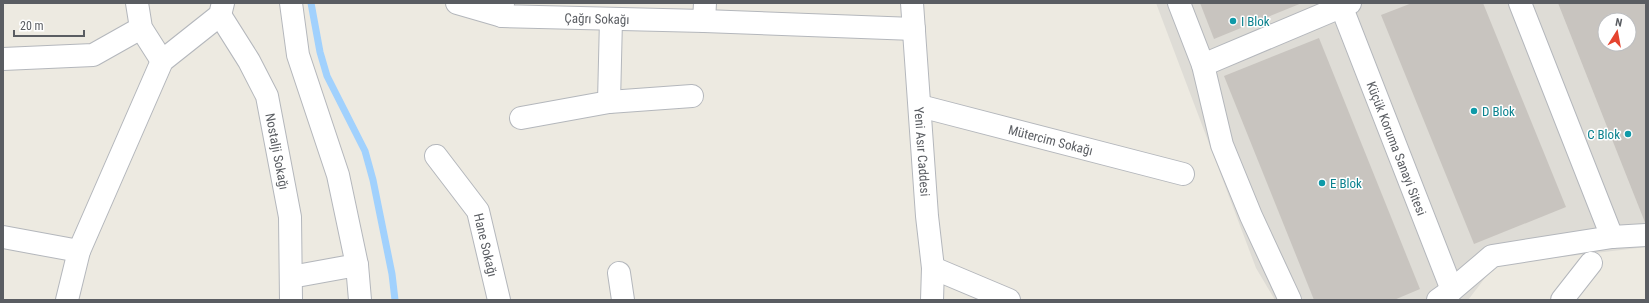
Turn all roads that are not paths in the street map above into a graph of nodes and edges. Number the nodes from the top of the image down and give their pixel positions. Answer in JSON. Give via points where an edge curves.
{"nodes":[{"id":1,"x":137,"y":3,"type":"edge"},
{"id":2,"x":291,"y":3,"type":"edge"},
{"id":3,"x":457,"y":3,"type":"edge"},
{"id":4,"x":912,"y":3,"type":"edge"},
{"id":5,"x":1179,"y":3,"type":"edge"},
{"id":6,"x":1520,"y":3,"type":"edge"},
{"id":7,"x":1344,"y":4,"type":"edge"},
{"id":8,"x":221,"y":9,"type":"edge"},
{"id":9,"x":502,"y":10,"type":"edge"},
{"id":10,"x":705,"y":12,"type":"edge"},
{"id":11,"x":611,"y":19,"type":"junction"},
{"id":12,"x":141,"y":28,"type":"junction"},
{"id":13,"x":914,"y":29,"type":"junction"},
{"id":14,"x":3,"y":59,"type":"edge"},
{"id":15,"x":162,"y":61,"type":"junction"},
{"id":16,"x":1203,"y":65,"type":"junction"},
{"id":17,"x":692,"y":96,"type":"dead end"},
{"id":18,"x":609,"y":102,"type":"junction"},
{"id":19,"x":920,"y":106,"type":"junction"},
{"id":20,"x":521,"y":118,"type":"dead end"},
{"id":21,"x":436,"y":156,"type":"dead end"},
{"id":22,"x":1183,"y":174,"type":"dead end"},
{"id":23,"x":1646,"y":235,"type":"edge"},
{"id":24,"x":3,"y":237,"type":"edge"},
{"id":25,"x":1612,"y":237,"type":"junction"},
{"id":26,"x":78,"y":251,"type":"junction"},
{"id":27,"x":1591,"y":263,"type":"dead end"},
{"id":28,"x":357,"y":265,"type":"junction"},
{"id":29,"x":933,"y":268,"type":"junction"},
{"id":30,"x":619,"y":273,"type":"dead end"},
{"id":31,"x":291,"y":278,"type":"junction"},
{"id":32,"x":1445,"y":295,"type":"edge"},
{"id":33,"x":66,"y":300,"type":"edge"},
{"id":34,"x":291,"y":300,"type":"edge"},
{"id":35,"x":360,"y":300,"type":"edge"},
{"id":36,"x":499,"y":300,"type":"edge"},
{"id":37,"x":623,"y":300,"type":"edge"},
{"id":38,"x":932,"y":300,"type":"edge"},
{"id":39,"x":1009,"y":300,"type":"edge"},
{"id":40,"x":1290,"y":300,"type":"edge"},
{"id":41,"x":1562,"y":300,"type":"edge"}],
"edges":[{"from":1,"to":12,"type":"street"},
{"from":2,"to":28,"type":"street","via":[[298,55],[338,175]]},
{"from":3,"to":9,"type":"street","name":"Çağrı Sokağı"},
{"from":4,"to":13,"type":"street","name":"Yeni Asır Caddesi"},
{"from":5,"to":16,"type":"street"},
{"from":6,"to":25,"type":"street"},
{"from":7,"to":16,"type":"street","name":"Küçük Koruma Sanayi Sitesi"},
{"from":7,"to":32,"type":"street","name":"Küçük Koruma Sanayi Sitesi"},
{"from":8,"to":15,"type":"street"},
{"from":8,"to":31,"type":"street","name":"Nostalji Sokağı","via":[[268,96],[290,217]]},
{"from":9,"to":11,"type":"street","name":"Çağrı Sokağı"},
{"from":10,"to":11,"type":"street","name":"Çağrı Sokağı"},
{"from":10,"to":13,"type":"street","name":"Çağrı Sokağı"},
{"from":11,"to":18,"type":"street"},
{"from":12,"to":14,"type":"street","via":[[93,55]]},
{"from":12,"to":15,"type":"street"},
{"from":13,"to":19,"type":"street","name":"Yeni Asır Caddesi"},
{"from":15,"to":26,"type":"street"},
{"from":16,"to":40,"type":"street","via":[[1222,145]]},
{"from":17,"to":18,"type":"street"},
{"from":18,"to":20,"type":"street"},
{"from":19,"to":22,"type":"street","name":"Mütercim Sokağı"},
{"from":19,"to":29,"type":"street","name":"Yeni Asır Caddesi"},
{"from":21,"to":36,"type":"street","name":"Hane Sokağı","via":[[478,211]]},
{"from":23,"to":25,"type":"street","name":"Küçük Koruma Sanayi Sitesi"},
{"from":24,"to":26,"type":"street"},
{"from":25,"to":32,"type":"street","name":"Küçük Koruma Sanayi Sitesi","via":[[1492,256]]},
{"from":26,"to":33,"type":"street"},
{"from":27,"to":41,"type":"street"},
{"from":28,"to":31,"type":"street"},
{"from":28,"to":35,"type":"street"},
{"from":29,"to":38,"type":"street","name":"Yeni Asır Caddesi"},
{"from":29,"to":39,"type":"street"},
{"from":30,"to":37,"type":"street"},
{"from":31,"to":34,"type":"street","name":"Nostalji Sokağı"}]}
